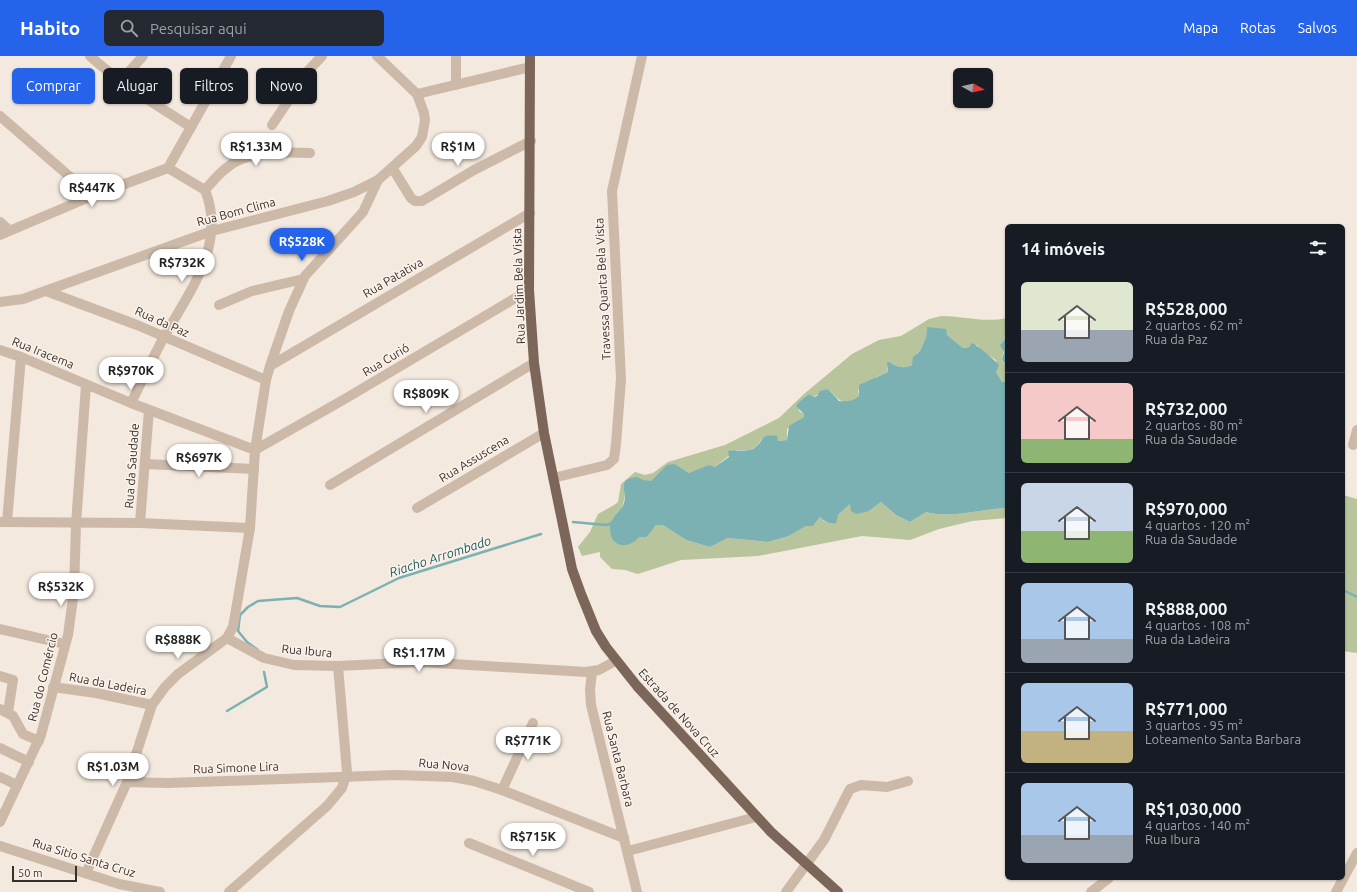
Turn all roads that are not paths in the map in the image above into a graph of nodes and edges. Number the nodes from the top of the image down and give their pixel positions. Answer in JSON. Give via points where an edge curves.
{"nodes":[{"id":1,"x":90,"y":56,"type":"edge"},
{"id":2,"x":143,"y":56,"type":"edge"},
{"id":3,"x":231,"y":56,"type":"edge"},
{"id":4,"x":322,"y":56,"type":"edge"},
{"id":5,"x":377,"y":56,"type":"edge"},
{"id":6,"x":456,"y":56,"type":"edge"},
{"id":7,"x":530,"y":56,"type":"edge"},
{"id":8,"x":642,"y":56,"type":"edge"},
{"id":9,"x":530,"y":67,"type":"junction"},
{"id":10,"x":104,"y":68,"type":"edge"},
{"id":11,"x":132,"y":68,"type":"edge"},
{"id":12,"x":456,"y":85,"type":"junction"},
{"id":13,"x":416,"y":94,"type":"junction"},
{"id":14,"x":155,"y":104,"type":"edge"},
{"id":15,"x":0,"y":116,"type":"edge"},
{"id":16,"x":272,"y":125,"type":"dead end"},
{"id":17,"x":191,"y":127,"type":"junction"},
{"id":18,"x":531,"y":141,"type":"junction"},
{"id":19,"x":310,"y":152,"type":"dead end"},
{"id":20,"x":168,"y":168,"type":"junction"},
{"id":21,"x":393,"y":169,"type":"junction"},
{"id":22,"x":378,"y":180,"type":"junction"},
{"id":23,"x":205,"y":190,"type":"junction"},
{"id":24,"x":92,"y":196,"type":"junction"},
{"id":25,"x":530,"y":213,"type":"junction"},
{"id":26,"x":0,"y":222,"type":"edge"},
{"id":27,"x":9,"y":230,"type":"junction"},
{"id":28,"x":212,"y":231,"type":"junction"},
{"id":29,"x":0,"y":235,"type":"edge"},
{"id":30,"x":303,"y":279,"type":"junction"},
{"id":31,"x":529,"y":290,"type":"junction"},
{"id":32,"x":46,"y":291,"type":"junction"},
{"id":33,"x":0,"y":302,"type":"edge"},
{"id":34,"x":219,"y":305,"type":"dead end"},
{"id":35,"x":164,"y":337,"type":"junction"},
{"id":36,"x":0,"y":350,"type":"edge"},
{"id":37,"x":21,"y":357,"type":"junction"},
{"id":38,"x":534,"y":363,"type":"junction"},
{"id":39,"x":270,"y":366,"type":"junction"},
{"id":40,"x":266,"y":380,"type":"junction"},
{"id":41,"x":86,"y":385,"type":"junction"},
{"id":42,"x":130,"y":402,"type":"junction"},
{"id":43,"x":149,"y":410,"type":"junction"},
{"id":44,"x":1357,"y":430,"type":"edge"},
{"id":45,"x":544,"y":433,"type":"junction"},
{"id":46,"x":1353,"y":445,"type":"dead end"},
{"id":47,"x":255,"y":450,"type":"junction"},
{"id":48,"x":145,"y":464,"type":"junction"},
{"id":49,"x":254,"y":469,"type":"junction"},
{"id":50,"x":553,"y":478,"type":"junction"},
{"id":51,"x":330,"y":485,"type":"dead end"},
{"id":52,"x":417,"y":508,"type":"dead end"},
{"id":53,"x":560,"y":513,"type":"joint"},
{"id":54,"x":3,"y":522,"type":"edge"},
{"id":55,"x":140,"y":523,"type":"junction"},
{"id":56,"x":76,"y":524,"type":"junction"},
{"id":57,"x":250,"y":528,"type":"junction"},
{"id":58,"x":0,"y":629,"type":"edge"},
{"id":59,"x":227,"y":638,"type":"junction"},
{"id":60,"x":65,"y":644,"type":"junction"},
{"id":61,"x":615,"y":661,"type":"junction"},
{"id":62,"x":338,"y":666,"type":"junction"},
{"id":63,"x":592,"y":672,"type":"junction"},
{"id":64,"x":0,"y":676,"type":"edge"},
{"id":65,"x":53,"y":687,"type":"junction"},
{"id":66,"x":152,"y":705,"type":"junction"},
{"id":67,"x":4,"y":711,"type":"edge"},
{"id":68,"x":533,"y":723,"type":"dead end"},
{"id":69,"x":39,"y":741,"type":"junction"},
{"id":70,"x":0,"y":748,"type":"edge"},
{"id":71,"x":29,"y":762,"type":"junction"},
{"id":72,"x":0,"y":777,"type":"edge"},
{"id":73,"x":347,"y":778,"type":"junction"},
{"id":74,"x":908,"y":781,"type":"dead end"},
{"id":75,"x":127,"y":782,"type":"junction"},
{"id":76,"x":17,"y":786,"type":"junction"},
{"id":77,"x":502,"y":790,"type":"junction"},
{"id":78,"x":3,"y":806,"type":"edge"},
{"id":79,"x":756,"y":817,"type":"junction"},
{"id":80,"x":0,"y":822,"type":"edge"},
{"id":81,"x":624,"y":838,"type":"junction"},
{"id":82,"x":469,"y":843,"type":"dead end"},
{"id":83,"x":0,"y":846,"type":"edge"},
{"id":84,"x":628,"y":851,"type":"junction"},
{"id":85,"x":1357,"y":853,"type":"edge"},
{"id":86,"x":806,"y":864,"type":"junction"},
{"id":87,"x":86,"y":873,"type":"junction"},
{"id":88,"x":1345,"y":875,"type":"edge"},
{"id":89,"x":1106,"y":880,"type":"edge"},
{"id":90,"x":1342,"y":880,"type":"edge"},
{"id":91,"x":160,"y":892,"type":"edge"},
{"id":92,"x":230,"y":892,"type":"edge"},
{"id":93,"x":589,"y":892,"type":"edge"},
{"id":94,"x":637,"y":892,"type":"edge"},
{"id":95,"x":786,"y":892,"type":"edge"},
{"id":96,"x":838,"y":892,"type":"edge"},
{"id":97,"x":1091,"y":892,"type":"edge"},
{"id":98,"x":1336,"y":892,"type":"edge"}],
"edges":[{"from":1,"to":10,"type":"street"},
{"from":2,"to":11,"type":"street"},
{"from":3,"to":17,"type":"street"},
{"from":4,"to":16,"type":"street","via":[[308,71]]},
{"from":5,"to":13,"type":"street"},
{"from":6,"to":12,"type":"street"},
{"from":7,"to":9,"type":"main road","name":"Rua Jardim Bela Vista"},
{"from":8,"to":50,"type":"street","name":"Travessa Quarta Bela Vista","via":[[612,191],[621,357],[620,409],[615,454],[607,466]]},
{"from":9,"to":12,"type":"street"},
{"from":9,"to":18,"type":"main road","name":"Rua Jardim Bela Vista"},
{"from":12,"to":13,"type":"street"},
{"from":13,"to":21,"type":"street","name":"Rua Bom Clima","via":[[424,113],[422,137]]},
{"from":14,"to":17,"type":"street"},
{"from":15,"to":24,"type":"street"},
{"from":17,"to":20,"type":"street"},
{"from":18,"to":21,"type":"street","via":[[474,170],[422,201],[411,198]]},
{"from":18,"to":25,"type":"main road","name":"Rua Jardim Bela Vista"},
{"from":19,"to":23,"type":"street","via":[[267,154],[239,160],[228,166]]},
{"from":20,"to":23,"type":"street"},
{"from":20,"to":24,"type":"street"},
{"from":21,"to":22,"type":"street","name":"Rua Bom Clima"},
{"from":22,"to":28,"type":"street","name":"Rua Bom Clima","via":[[328,201]]},
{"from":22,"to":30,"type":"street","via":[[363,212]]},
{"from":23,"to":28,"type":"street","via":[[210,207]]},
{"from":24,"to":27,"type":"street"},
{"from":25,"to":31,"type":"main road","name":"Rua Jardim Bela Vista"},
{"from":25,"to":39,"type":"street","name":"Rua Patativa"},
{"from":26,"to":27,"type":"street"},
{"from":27,"to":29,"type":"street"},
{"from":28,"to":32,"type":"street","name":"Rua Bom Clima"},
{"from":28,"to":35,"type":"street","via":[[204,265]]},
{"from":30,"to":34,"type":"street","via":[[252,291]]},
{"from":30,"to":39,"type":"street"},
{"from":31,"to":38,"type":"main road","name":"Rua Jardim Bela Vista"},
{"from":31,"to":47,"type":"street","name":"Rua Curió"},
{"from":32,"to":33,"type":"street","name":"Rua Bom Clima","via":[[23,299]]},
{"from":32,"to":35,"type":"street","name":"Rua da Paz","via":[[109,313]]},
{"from":35,"to":40,"type":"street","name":"Rua da Paz"},
{"from":35,"to":42,"type":"street"},
{"from":36,"to":37,"type":"street","name":"Rua Iracema"},
{"from":37,"to":41,"type":"street","name":"Rua Iracema"},
{"from":37,"to":54,"type":"street"},
{"from":38,"to":45,"type":"main road","name":"Rua Jardim Bela Vista"},
{"from":38,"to":51,"type":"street"},
{"from":39,"to":40,"type":"street"},
{"from":40,"to":47,"type":"street"},
{"from":41,"to":42,"type":"street","name":"Rua Iracema"},
{"from":41,"to":56,"type":"street","name":"Rua do Comércio"},
{"from":42,"to":43,"type":"street","name":"Rua Iracema"},
{"from":43,"to":47,"type":"street","name":"Rua Iracema"},
{"from":43,"to":48,"type":"street","name":"Rua da Saudade"},
{"from":44,"to":46,"type":"street"},
{"from":45,"to":50,"type":"main road","name":"Rua Jardim Bela Vista"},
{"from":45,"to":52,"type":"street","name":"Rua Assuscena"},
{"from":47,"to":49,"type":"street"},
{"from":48,"to":49,"type":"street"},
{"from":48,"to":55,"type":"street","name":"Rua da Saudade"},
{"from":49,"to":57,"type":"street"},
{"from":50,"to":53,"type":"main road","name":"Rua Jardim Bela Vista"},
{"from":53,"to":61,"type":"main road","name":"Estrada de Nova Cruz","via":[[572,569],[581,594],[596,631]]},
{"from":54,"to":56,"type":"street"},
{"from":55,"to":56,"type":"street"},
{"from":55,"to":57,"type":"street"},
{"from":56,"to":60,"type":"street","name":"Rua do Comércio","via":[[73,604]]},
{"from":57,"to":59,"type":"street","via":[[234,620]]},
{"from":58,"to":60,"type":"street"},
{"from":59,"to":62,"type":"street","name":"Rua Ibura","via":[[272,661],[294,665]]},
{"from":59,"to":66,"type":"street","name":"Rua da Ladeira","via":[[178,674]]},
{"from":60,"to":65,"type":"street","name":"Rua do Comércio"},
{"from":61,"to":63,"type":"street","name":"Rua Ibura"},
{"from":61,"to":79,"type":"main road","name":"Estrada de Nova Cruz"},
{"from":62,"to":63,"type":"street","name":"Rua Ibura","via":[[420,662]]},
{"from":62,"to":73,"type":"street"},
{"from":63,"to":81,"type":"street","name":"Rua Santa Barbara","via":[[591,705]]},
{"from":64,"to":67,"type":"street","via":[[13,680]]},
{"from":65,"to":66,"type":"street","name":"Rua da Ladeira"},
{"from":65,"to":69,"type":"street","name":"Rua do Comércio","via":[[48,715]]},
{"from":66,"to":75,"type":"street"},
{"from":67,"to":69,"type":"street","via":[[14,719],[23,734]]},
{"from":68,"to":77,"type":"street"},
{"from":69,"to":71,"type":"street","name":"Rua do Comércio"},
{"from":70,"to":71,"type":"street"},
{"from":71,"to":76,"type":"street","name":"Rua do Comércio"},
{"from":72,"to":76,"type":"street"},
{"from":73,"to":75,"type":"street","name":"Rua Simone Lira"},
{"from":73,"to":77,"type":"street","name":"Rua Nova","via":[[396,775],[453,777]]},
{"from":73,"to":92,"type":"street","via":[[339,793],[327,806]]},
{"from":74,"to":86,"type":"street","via":[[887,787],[861,786],[850,789],[824,840]]},
{"from":75,"to":87,"type":"street"},
{"from":76,"to":78,"type":"street","name":"Rua do Comércio"},
{"from":77,"to":81,"type":"street","name":"Rua Nova"},
{"from":78,"to":80,"type":"street","name":"Rua do Comércio"},
{"from":79,"to":84,"type":"street"},
{"from":79,"to":86,"type":"main road","name":"Estrada de Nova Cruz"},
{"from":81,"to":84,"type":"street","name":"Rua Santa Barbara"},
{"from":82,"to":93,"type":"street"},
{"from":83,"to":87,"type":"street","name":"Rua Sitio Santa Cruz"},
{"from":84,"to":94,"type":"street","name":"Rua Santa Barbara"},
{"from":85,"to":88,"type":"street"},
{"from":86,"to":95,"type":"street"},
{"from":86,"to":96,"type":"main road","name":"Estrada de Nova Cruz"},
{"from":87,"to":91,"type":"street","name":"Rua Sitio Santa Cruz","via":[[119,884]]},
{"from":89,"to":97,"type":"street"},
{"from":90,"to":98,"type":"street"}]}
